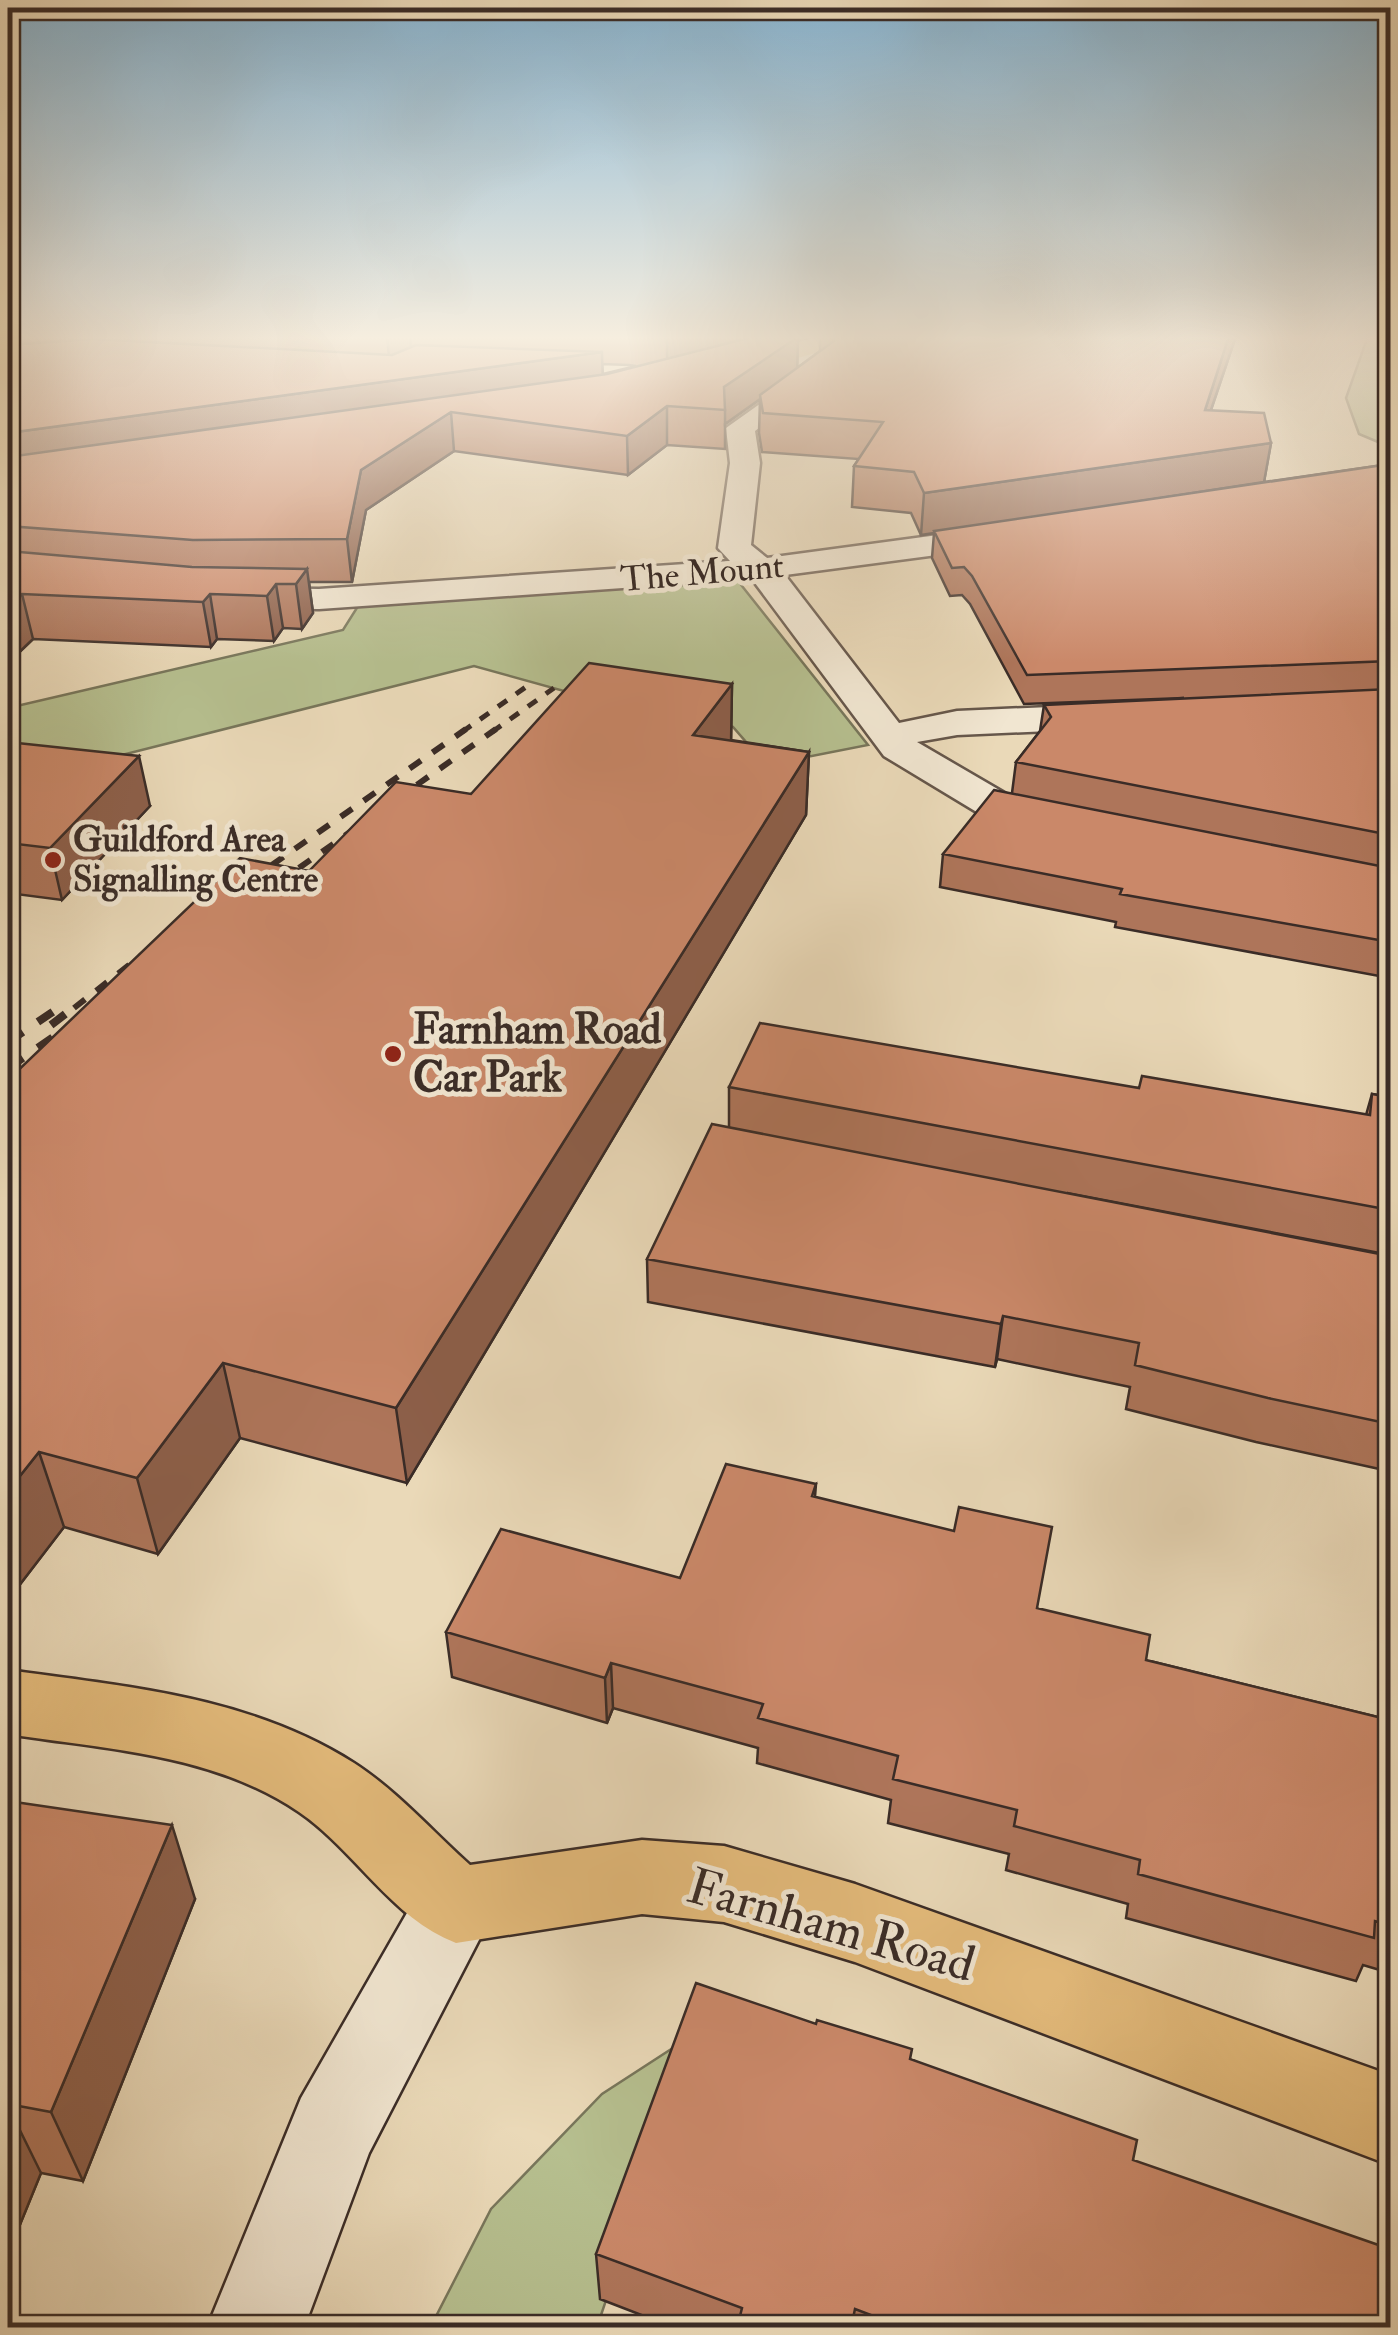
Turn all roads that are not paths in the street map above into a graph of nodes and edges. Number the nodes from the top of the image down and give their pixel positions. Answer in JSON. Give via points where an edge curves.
{"nodes":[{"id":1,"x":742,"y":445,"type":"edge"},
{"id":2,"x":1036,"y":532,"type":"edge"},
{"id":3,"x":758,"y":569,"type":"junction"},
{"id":4,"x":200,"y":596,"type":"edge"},
{"id":5,"x":1153,"y":714,"type":"edge"},
{"id":6,"x":890,"y":736,"type":"junction"},
{"id":7,"x":1098,"y":828,"type":"edge"},
{"id":8,"x":32,"y":1704,"type":"edge"},
{"id":9,"x":456,"y":1905,"type":"junction"},
{"id":10,"x":1390,"y":2120,"type":"edge"},
{"id":11,"x":254,"y":2328,"type":"edge"}],
"edges":[{"from":1,"to":3,"type":"street","via":[[734,548]]},
{"from":2,"to":3,"type":"street","name":"The Mount"},
{"from":3,"to":4,"type":"street","name":"The Mount","via":[[319,600]]},
{"from":3,"to":6,"type":"street"},
{"from":5,"to":6,"type":"street","via":[[957,723]]},
{"from":6,"to":7,"type":"street","via":[[920,764],[1000,808]]},
{"from":8,"to":9,"type":"main road","via":[[197,1729],[291,1768],[329,1788]]},
{"from":9,"to":10,"type":"main road","name":"Farnham Road","via":[[642,1877],[724,1884],[855,1922]]},
{"from":9,"to":11,"type":"street","via":[[334,2130]]}]}
